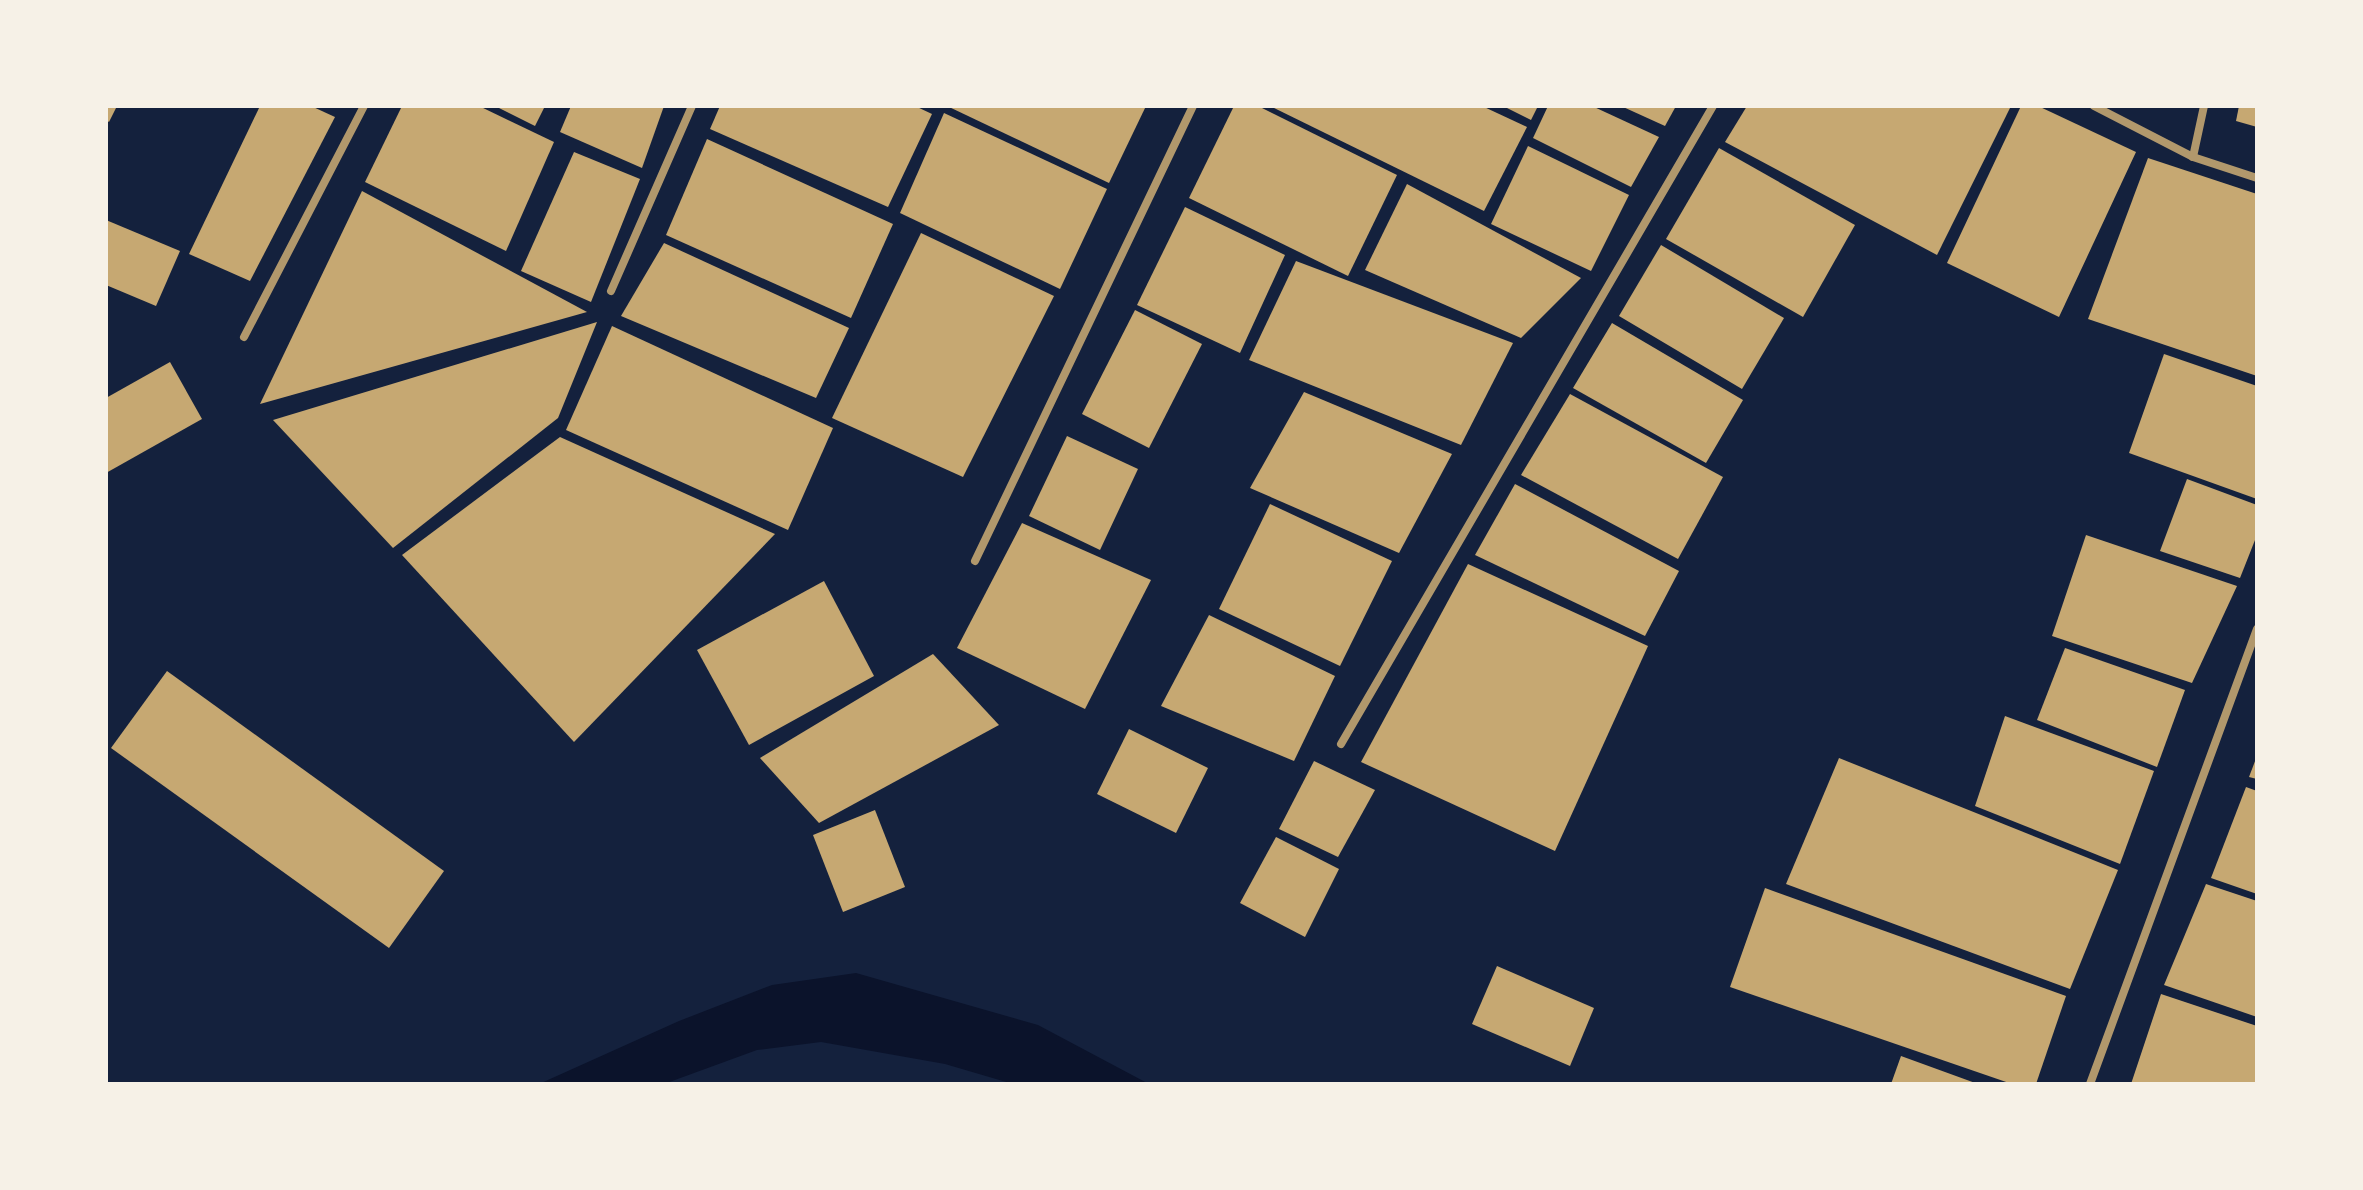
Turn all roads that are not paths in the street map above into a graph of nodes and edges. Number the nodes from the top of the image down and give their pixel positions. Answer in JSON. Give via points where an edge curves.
{"nodes":[{"id":1,"x":364,"y":106,"type":"edge"},
{"id":2,"x":692,"y":106,"type":"edge"},
{"id":3,"x":1193,"y":106,"type":"edge"},
{"id":4,"x":1713,"y":106,"type":"edge"},
{"id":5,"x":2094,"y":106,"type":"edge"},
{"id":6,"x":2204,"y":106,"type":"edge"},
{"id":7,"x":2193,"y":157,"type":"junction"},
{"id":8,"x":2257,"y":178,"type":"edge"},
{"id":9,"x":611,"y":291,"type":"dead end"},
{"id":10,"x":244,"y":337,"type":"dead end"},
{"id":11,"x":975,"y":561,"type":"dead end"},
{"id":12,"x":2257,"y":629,"type":"edge"},
{"id":13,"x":1341,"y":744,"type":"dead end"},
{"id":14,"x":2090,"y":1084,"type":"edge"}],
"edges":[{"from":1,"to":10,"type":"street"},
{"from":2,"to":9,"type":"street"},
{"from":3,"to":11,"type":"street"},
{"from":4,"to":13,"type":"street"},
{"from":5,"to":7,"type":"street"},
{"from":6,"to":7,"type":"street"},
{"from":7,"to":8,"type":"street"},
{"from":12,"to":14,"type":"street"}]}
